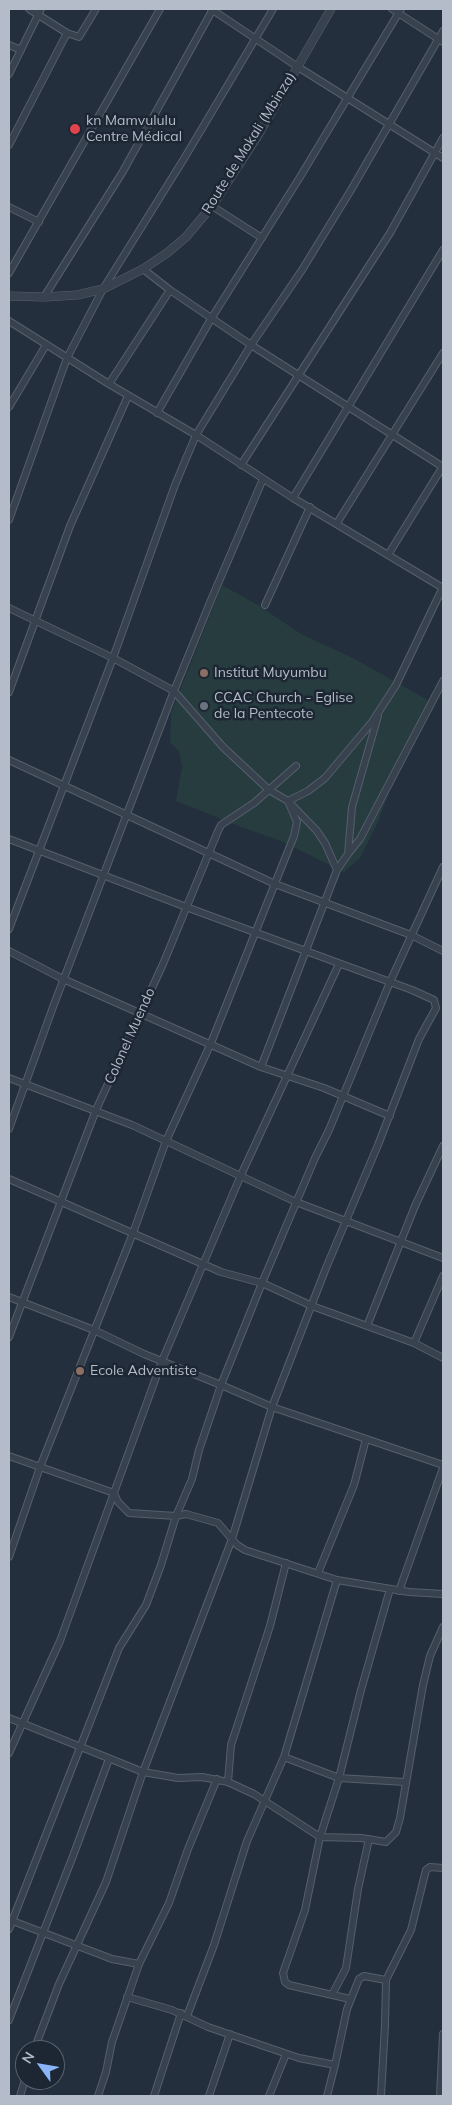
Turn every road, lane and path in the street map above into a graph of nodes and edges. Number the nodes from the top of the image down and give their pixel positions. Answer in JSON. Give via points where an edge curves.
{"nodes":[{"id":1,"x":29,"y":9,"type":"edge"},
{"id":2,"x":96,"y":9,"type":"edge"},
{"id":3,"x":160,"y":9,"type":"edge"},
{"id":4,"x":212,"y":9,"type":"edge"},
{"id":5,"x":273,"y":9,"type":"edge"},
{"id":6,"x":331,"y":9,"type":"edge"},
{"id":7,"x":392,"y":9,"type":"edge"},
{"id":8,"x":400,"y":11,"type":"edge"},
{"id":9,"x":40,"y":12,"type":"edge"},
{"id":10,"x":443,"y":31,"type":"edge"},
{"id":11,"x":67,"y":33,"type":"junction"},
{"id":12,"x":255,"y":38,"type":"junction"},
{"id":13,"x":441,"y":41,"type":"edge"},
{"id":14,"x":9,"y":46,"type":"edge"},
{"id":15,"x":21,"y":50,"type":"junction"},
{"id":16,"x":298,"y":67,"type":"junction"},
{"id":17,"x":9,"y":74,"type":"edge"},
{"id":18,"x":347,"y":97,"type":"junction"},
{"id":19,"x":389,"y":123,"type":"junction"},
{"id":20,"x":443,"y":138,"type":"edge"},
{"id":21,"x":9,"y":146,"type":"edge"},
{"id":22,"x":434,"y":153,"type":"junction"},
{"id":23,"x":443,"y":158,"type":"edge"},
{"id":24,"x":212,"y":206,"type":"junction"},
{"id":25,"x":9,"y":207,"type":"edge"},
{"id":26,"x":39,"y":222,"type":"junction"},
{"id":27,"x":262,"y":238,"type":"junction"},
{"id":28,"x":443,"y":250,"type":"edge"},
{"id":29,"x":143,"y":269,"type":"junction"},
{"id":30,"x":9,"y":273,"type":"edge"},
{"id":31,"x":103,"y":289,"type":"junction"},
{"id":32,"x":170,"y":290,"type":"junction"},
{"id":33,"x":9,"y":296,"type":"edge"},
{"id":34,"x":44,"y":297,"type":"junction"},
{"id":35,"x":211,"y":319,"type":"junction"},
{"id":36,"x":9,"y":321,"type":"edge"},
{"id":37,"x":46,"y":345,"type":"junction"},
{"id":38,"x":251,"y":345,"type":"junction"},
{"id":39,"x":443,"y":353,"type":"edge"},
{"id":40,"x":67,"y":358,"type":"junction"},
{"id":41,"x":298,"y":374,"type":"junction"},
{"id":42,"x":108,"y":384,"type":"junction"},
{"id":43,"x":128,"y":396,"type":"junction"},
{"id":44,"x":9,"y":407,"type":"edge"},
{"id":45,"x":349,"y":407,"type":"junction"},
{"id":46,"x":157,"y":413,"type":"junction"},
{"id":47,"x":196,"y":435,"type":"junction"},
{"id":48,"x":392,"y":435,"type":"junction"},
{"id":49,"x":241,"y":464,"type":"junction"},
{"id":50,"x":443,"y":466,"type":"edge"},
{"id":51,"x":263,"y":479,"type":"junction"},
{"id":52,"x":293,"y":498,"type":"junction"},
{"id":53,"x":310,"y":507,"type":"junction"},
{"id":54,"x":9,"y":520,"type":"edge"},
{"id":55,"x":337,"y":523,"type":"junction"},
{"id":56,"x":388,"y":556,"type":"junction"},
{"id":57,"x":443,"y":587,"type":"edge"},
{"id":58,"x":265,"y":605,"type":"dead end"},
{"id":59,"x":9,"y":608,"type":"edge"},
{"id":60,"x":36,"y":622,"type":"junction"},
{"id":61,"x":113,"y":658,"type":"junction"},
{"id":62,"x":443,"y":681,"type":"edge"},
{"id":63,"x":174,"y":691,"type":"junction"},
{"id":64,"x":9,"y":692,"type":"edge"},
{"id":65,"x":380,"y":709,"type":"junction"},
{"id":66,"x":9,"y":760,"type":"edge"},
{"id":67,"x":296,"y":766,"type":"dead end"},
{"id":68,"x":63,"y":786,"type":"junction"},
{"id":69,"x":269,"y":790,"type":"junction"},
{"id":70,"x":288,"y":800,"type":"junction"},
{"id":71,"x":126,"y":815,"type":"junction"},
{"id":72,"x":9,"y":839,"type":"edge"},
{"id":73,"x":38,"y":851,"type":"junction"},
{"id":74,"x":208,"y":854,"type":"junction"},
{"id":75,"x":348,"y":854,"type":"junction"},
{"id":76,"x":443,"y":867,"type":"edge"},
{"id":77,"x":337,"y":870,"type":"junction"},
{"id":78,"x":104,"y":875,"type":"junction"},
{"id":79,"x":275,"y":884,"type":"junction"},
{"id":80,"x":326,"y":902,"type":"junction"},
{"id":81,"x":186,"y":907,"type":"junction"},
{"id":82,"x":9,"y":929,"type":"edge"},
{"id":83,"x":256,"y":933,"type":"junction"},
{"id":84,"x":411,"y":935,"type":"junction"},
{"id":85,"x":9,"y":950,"type":"edge"},
{"id":86,"x":307,"y":951,"type":"junction"},
{"id":87,"x":443,"y":951,"type":"edge"},
{"id":88,"x":339,"y":964,"type":"junction"},
{"id":89,"x":63,"y":979,"type":"junction"},
{"id":90,"x":390,"y":982,"type":"junction"},
{"id":91,"x":141,"y":1012,"type":"junction"},
{"id":92,"x":211,"y":1043,"type":"junction"},
{"id":93,"x":261,"y":1067,"type":"junction"},
{"id":94,"x":288,"y":1076,"type":"junction"},
{"id":95,"x":9,"y":1078,"type":"edge"},
{"id":96,"x":24,"y":1084,"type":"junction"},
{"id":97,"x":343,"y":1095,"type":"junction"},
{"id":98,"x":96,"y":1110,"type":"junction"},
{"id":99,"x":390,"y":1116,"type":"junction"},
{"id":100,"x":9,"y":1129,"type":"edge"},
{"id":101,"x":166,"y":1141,"type":"junction"},
{"id":102,"x":443,"y":1146,"type":"edge"},
{"id":103,"x":241,"y":1175,"type":"junction"},
{"id":104,"x":9,"y":1179,"type":"edge"},
{"id":105,"x":60,"y":1202,"type":"junction"},
{"id":106,"x":296,"y":1202,"type":"junction"},
{"id":107,"x":346,"y":1223,"type":"junction"},
{"id":108,"x":133,"y":1233,"type":"junction"},
{"id":109,"x":402,"y":1243,"type":"junction"},
{"id":110,"x":443,"y":1258,"type":"edge"},
{"id":111,"x":204,"y":1264,"type":"junction"},
{"id":112,"x":443,"y":1276,"type":"edge"},
{"id":113,"x":262,"y":1283,"type":"junction"},
{"id":114,"x":9,"y":1297,"type":"edge"},
{"id":115,"x":21,"y":1302,"type":"junction"},
{"id":116,"x":312,"y":1306,"type":"junction"},
{"id":117,"x":367,"y":1326,"type":"junction"},
{"id":118,"x":94,"y":1330,"type":"junction"},
{"id":119,"x":9,"y":1337,"type":"edge"},
{"id":120,"x":414,"y":1343,"type":"junction"},
{"id":121,"x":443,"y":1358,"type":"edge"},
{"id":122,"x":162,"y":1361,"type":"junction"},
{"id":123,"x":222,"y":1385,"type":"junction"},
{"id":124,"x":272,"y":1407,"type":"junction"},
{"id":125,"x":366,"y":1439,"type":"junction"},
{"id":126,"x":9,"y":1456,"type":"edge"},
{"id":127,"x":40,"y":1467,"type":"junction"},
{"id":128,"x":443,"y":1467,"type":"edge"},
{"id":129,"x":114,"y":1493,"type":"junction"},
{"id":130,"x":176,"y":1516,"type":"junction"},
{"id":131,"x":232,"y":1539,"type":"junction"},
{"id":132,"x":9,"y":1557,"type":"edge"},
{"id":133,"x":286,"y":1563,"type":"junction"},
{"id":134,"x":318,"y":1573,"type":"junction"},
{"id":135,"x":337,"y":1580,"type":"junction"},
{"id":136,"x":390,"y":1589,"type":"junction"},
{"id":137,"x":399,"y":1591,"type":"junction"},
{"id":138,"x":443,"y":1594,"type":"edge"},
{"id":139,"x":443,"y":1627,"type":"edge"},
{"id":140,"x":9,"y":1718,"type":"edge"},
{"id":141,"x":22,"y":1724,"type":"junction"},
{"id":142,"x":80,"y":1747,"type":"junction"},
{"id":143,"x":9,"y":1752,"type":"edge"},
{"id":144,"x":284,"y":1757,"type":"junction"},
{"id":145,"x":109,"y":1758,"type":"junction"},
{"id":146,"x":143,"y":1772,"type":"junction"},
{"id":147,"x":339,"y":1778,"type":"junction"},
{"id":148,"x":217,"y":1779,"type":"junction"},
{"id":149,"x":228,"y":1782,"type":"junction"},
{"id":150,"x":406,"y":1782,"type":"junction"},
{"id":151,"x":264,"y":1801,"type":"junction"},
{"id":152,"x":320,"y":1837,"type":"junction"},
{"id":153,"x":369,"y":1839,"type":"junction"},
{"id":154,"x":443,"y":1868,"type":"edge"},
{"id":155,"x":10,"y":1921,"type":"edge"},
{"id":156,"x":9,"y":1929,"type":"edge"},
{"id":157,"x":44,"y":1932,"type":"junction"},
{"id":158,"x":76,"y":1946,"type":"junction"},
{"id":159,"x":139,"y":1964,"type":"junction"},
{"id":160,"x":386,"y":1980,"type":"junction"},
{"id":161,"x":332,"y":1996,"type":"junction"},
{"id":162,"x":127,"y":1997,"type":"junction"},
{"id":163,"x":350,"y":1999,"type":"junction"},
{"id":164,"x":184,"y":2015,"type":"junction"},
{"id":165,"x":9,"y":2020,"type":"edge"},
{"id":166,"x":230,"y":2034,"type":"junction"},
{"id":167,"x":443,"y":2034,"type":"edge"},
{"id":168,"x":38,"y":2040,"type":"edge"},
{"id":169,"x":286,"y":2054,"type":"junction"},
{"id":170,"x":335,"y":2064,"type":"junction"},
{"id":171,"x":98,"y":2096,"type":"edge"},
{"id":172,"x":154,"y":2096,"type":"edge"},
{"id":173,"x":209,"y":2096,"type":"edge"},
{"id":174,"x":269,"y":2096,"type":"edge"},
{"id":175,"x":327,"y":2096,"type":"edge"},
{"id":176,"x":381,"y":2096,"type":"edge"},
{"id":177,"x":440,"y":2096,"type":"edge"}],
"edges":[{"from":1,"to":9,"type":"street"},
{"from":2,"to":11,"type":"street","via":[[79,37]]},
{"from":3,"to":26,"type":"street"},
{"from":4,"to":12,"type":"street"},
{"from":4,"to":34,"type":"street","via":[[122,173]]},
{"from":5,"to":12,"type":"street"},
{"from":6,"to":16,"type":"street","name":"Route de Mokali (Mbinza)"},
{"from":7,"to":8,"type":"street"},
{"from":8,"to":13,"type":"street"},
{"from":8,"to":18,"type":"street"},
{"from":9,"to":11,"type":"street"},
{"from":9,"to":15,"type":"street"},
{"from":10,"to":13,"type":"street"},
{"from":11,"to":21,"type":"street"},
{"from":12,"to":16,"type":"street"},
{"from":12,"to":31,"type":"street"},
{"from":13,"to":19,"type":"street"},
{"from":14,"to":15,"type":"street"},
{"from":15,"to":17,"type":"street"},
{"from":16,"to":18,"type":"street"},
{"from":16,"to":24,"type":"street","name":"Route de Mokali (Mbinza)"},
{"from":18,"to":19,"type":"street"},
{"from":18,"to":27,"type":"street"},
{"from":19,"to":22,"type":"street"},
{"from":19,"to":38,"type":"street","via":[[302,270]]},
{"from":20,"to":22,"type":"street"},
{"from":22,"to":23,"type":"street"},
{"from":22,"to":41,"type":"street","via":[[390,233]]},
{"from":24,"to":27,"type":"street"},
{"from":24,"to":29,"type":"street","name":"Route de Mokali (Mbinza)","via":[[186,237]]},
{"from":25,"to":26,"type":"street"},
{"from":26,"to":30,"type":"street"},
{"from":27,"to":35,"type":"street"},
{"from":28,"to":45,"type":"street"},
{"from":29,"to":31,"type":"street","name":"Route de Mokali (Mbinza)"},
{"from":29,"to":32,"type":"street"},
{"from":31,"to":34,"type":"street","name":"Route de Mokali (Mbinza)"},
{"from":31,"to":40,"type":"street"},
{"from":32,"to":35,"type":"street"},
{"from":32,"to":42,"type":"street"},
{"from":33,"to":34,"type":"street","name":"Route de Mokali (Mbinza)"},
{"from":35,"to":38,"type":"street"},
{"from":35,"to":46,"type":"street"},
{"from":36,"to":37,"type":"street"},
{"from":37,"to":40,"type":"street"},
{"from":37,"to":44,"type":"street"},
{"from":38,"to":41,"type":"street"},
{"from":38,"to":47,"type":"street"},
{"from":39,"to":48,"type":"street"},
{"from":40,"to":42,"type":"street"},
{"from":40,"to":54,"type":"street"},
{"from":41,"to":45,"type":"street"},
{"from":41,"to":49,"type":"street"},
{"from":42,"to":43,"type":"street"},
{"from":43,"to":46,"type":"street"},
{"from":43,"to":60,"type":"street","via":[[70,526]]},
{"from":45,"to":48,"type":"street"},
{"from":45,"to":52,"type":"street"},
{"from":46,"to":47,"type":"street"},
{"from":47,"to":49,"type":"street"},
{"from":47,"to":61,"type":"street"},
{"from":48,"to":50,"type":"street"},
{"from":48,"to":55,"type":"street"},
{"from":49,"to":51,"type":"street"},
{"from":50,"to":56,"type":"street"},
{"from":51,"to":52,"type":"street"},
{"from":51,"to":63,"type":"street"},
{"from":52,"to":53,"type":"street"},
{"from":53,"to":55,"type":"street"},
{"from":53,"to":58,"type":"street"},
{"from":55,"to":56,"type":"street"},
{"from":56,"to":57,"type":"street"},
{"from":57,"to":65,"type":"street","via":[[412,656]]},
{"from":59,"to":60,"type":"street"},
{"from":60,"to":61,"type":"street"},
{"from":60,"to":64,"type":"street"},
{"from":61,"to":63,"type":"street"},
{"from":61,"to":68,"type":"street"},
{"from":62,"to":75,"type":"street","via":[[360,839]]},
{"from":63,"to":69,"type":"street","via":[[223,747]]},
{"from":63,"to":71,"type":"street"},
{"from":65,"to":70,"type":"street","via":[[325,778]]},
{"from":65,"to":75,"type":"street","via":[[352,807]]},
{"from":66,"to":68,"type":"street"},
{"from":67,"to":69,"type":"street","name":"Colonel Muendo"},
{"from":68,"to":71,"type":"street"},
{"from":68,"to":73,"type":"street"},
{"from":69,"to":70,"type":"street"},
{"from":69,"to":74,"type":"street","name":"Colonel Muendo","via":[[222,825]]},
{"from":70,"to":77,"type":"street","via":[[317,831]]},
{"from":70,"to":79,"type":"street","via":[[297,822]]},
{"from":71,"to":74,"type":"street"},
{"from":71,"to":78,"type":"street"},
{"from":72,"to":73,"type":"street"},
{"from":73,"to":78,"type":"street"},
{"from":73,"to":82,"type":"street"},
{"from":74,"to":79,"type":"street"},
{"from":74,"to":81,"type":"street","name":"Colonel Muendo"},
{"from":75,"to":77,"type":"street"},
{"from":76,"to":84,"type":"street"},
{"from":77,"to":80,"type":"street"},
{"from":78,"to":81,"type":"street"},
{"from":78,"to":89,"type":"street"},
{"from":79,"to":80,"type":"street"},
{"from":79,"to":83,"type":"street"},
{"from":80,"to":84,"type":"street"},
{"from":80,"to":86,"type":"street"},
{"from":81,"to":83,"type":"street"},
{"from":81,"to":91,"type":"street","name":"Colonel Muendo"},
{"from":83,"to":86,"type":"street"},
{"from":83,"to":92,"type":"street"},
{"from":84,"to":87,"type":"street"},
{"from":84,"to":90,"type":"street"},
{"from":85,"to":89,"type":"street"},
{"from":86,"to":88,"type":"street"},
{"from":86,"to":93,"type":"street"},
{"from":88,"to":90,"type":"street"},
{"from":88,"to":94,"type":"street"},
{"from":89,"to":91,"type":"street"},
{"from":89,"to":96,"type":"street"},
{"from":90,"to":97,"type":"street"},
{"from":90,"to":99,"type":"street","via":[[434,1000],[436,1008],[419,1039]]},
{"from":91,"to":92,"type":"street"},
{"from":91,"to":98,"type":"street","name":"Colonel Muendo"},
{"from":92,"to":93,"type":"street"},
{"from":92,"to":101,"type":"street"},
{"from":93,"to":94,"type":"street"},
{"from":94,"to":97,"type":"street"},
{"from":94,"to":103,"type":"street"},
{"from":95,"to":96,"type":"street"},
{"from":96,"to":98,"type":"street"},
{"from":96,"to":100,"type":"street"},
{"from":97,"to":99,"type":"street"},
{"from":97,"to":106,"type":"street"},
{"from":98,"to":101,"type":"street"},
{"from":98,"to":105,"type":"street","name":"Colonel Muendo"},
{"from":99,"to":107,"type":"street"},
{"from":101,"to":103,"type":"street"},
{"from":101,"to":108,"type":"street"},
{"from":102,"to":109,"type":"street"},
{"from":103,"to":106,"type":"street"},
{"from":103,"to":111,"type":"street"},
{"from":104,"to":105,"type":"street"},
{"from":105,"to":108,"type":"street"},
{"from":105,"to":115,"type":"street","name":"Colonel Muendo"},
{"from":106,"to":107,"type":"street"},
{"from":106,"to":113,"type":"street"},
{"from":107,"to":109,"type":"street"},
{"from":107,"to":116,"type":"street"},
{"from":108,"to":111,"type":"street"},
{"from":108,"to":118,"type":"street"},
{"from":109,"to":110,"type":"street"},
{"from":109,"to":117,"type":"street"},
{"from":111,"to":113,"type":"street","via":[[238,1278]]},
{"from":111,"to":122,"type":"street"},
{"from":112,"to":120,"type":"street"},
{"from":113,"to":116,"type":"street"},
{"from":113,"to":123,"type":"street"},
{"from":114,"to":115,"type":"street"},
{"from":115,"to":118,"type":"street"},
{"from":115,"to":119,"type":"street","name":"Colonel Muendo"},
{"from":116,"to":117,"type":"street"},
{"from":116,"to":124,"type":"street"},
{"from":117,"to":120,"type":"street"},
{"from":118,"to":122,"type":"street"},
{"from":118,"to":127,"type":"street"},
{"from":120,"to":121,"type":"street"},
{"from":122,"to":123,"type":"street"},
{"from":122,"to":129,"type":"street"},
{"from":123,"to":124,"type":"street"},
{"from":123,"to":130,"type":"street","via":[[192,1479]]},
{"from":124,"to":125,"type":"street"},
{"from":124,"to":131,"type":"street"},
{"from":125,"to":128,"type":"street"},
{"from":125,"to":134,"type":"street","via":[[354,1485]]},
{"from":126,"to":127,"type":"street"},
{"from":127,"to":129,"type":"street"},
{"from":127,"to":132,"type":"street"},
{"from":128,"to":137,"type":"street"},
{"from":129,"to":130,"type":"street","via":[[129,1512]]},
{"from":129,"to":141,"type":"street","via":[[60,1641]]},
{"from":130,"to":131,"type":"street","via":[[186,1514],[218,1523]]},
{"from":130,"to":142,"type":"street","via":[[146,1604],[119,1648]]},
{"from":131,"to":133,"type":"street","via":[[244,1550]]},
{"from":131,"to":146,"type":"street"},
{"from":133,"to":134,"type":"street"},
{"from":133,"to":149,"type":"street","via":[[270,1626],[231,1745]]},
{"from":134,"to":135,"type":"street"},
{"from":135,"to":136,"type":"street"},
{"from":135,"to":144,"type":"street"},
{"from":136,"to":137,"type":"street"},
{"from":136,"to":147,"type":"street"},
{"from":137,"to":138,"type":"street"},
{"from":139,"to":150,"type":"street","via":[[430,1656]]},
{"from":140,"to":141,"type":"street"},
{"from":141,"to":142,"type":"street"},
{"from":141,"to":143,"type":"street"},
{"from":142,"to":145,"type":"street"},
{"from":142,"to":155,"type":"street"},
{"from":144,"to":147,"type":"street"},
{"from":144,"to":151,"type":"street"},
{"from":145,"to":146,"type":"street"},
{"from":145,"to":157,"type":"street"},
{"from":146,"to":148,"type":"street","via":[[178,1778]]},
{"from":146,"to":158,"type":"street","via":[[106,1882]]},
{"from":147,"to":150,"type":"street"},
{"from":147,"to":152,"type":"street"},
{"from":148,"to":149,"type":"street"},
{"from":148,"to":159,"type":"street","via":[[169,1903]]},
{"from":149,"to":151,"type":"street"},
{"from":150,"to":153,"type":"street","via":[[396,1832],[386,1842]]},
{"from":151,"to":152,"type":"street"},
{"from":151,"to":164,"type":"street","via":[[247,1841],[214,1945]]},
{"from":152,"to":153,"type":"street"},
{"from":152,"to":161,"type":"street","via":[[305,1910],[283,1973],[284,1982],[289,1986]]},
{"from":153,"to":161,"type":"street","via":[[346,1968]]},
{"from":154,"to":160,"type":"street","via":[[430,1867],[426,1870],[411,1930]]},
{"from":155,"to":156,"type":"street"},
{"from":155,"to":157,"type":"street"},
{"from":157,"to":158,"type":"street"},
{"from":157,"to":165,"type":"street"},
{"from":158,"to":159,"type":"street","via":[[112,1959]]},
{"from":158,"to":168,"type":"street"},
{"from":159,"to":162,"type":"street"},
{"from":160,"to":163,"type":"street","via":[[361,1977]]},
{"from":160,"to":176,"type":"street"},
{"from":161,"to":163,"type":"street"},
{"from":162,"to":164,"type":"street"},
{"from":162,"to":171,"type":"street"},
{"from":163,"to":170,"type":"street"},
{"from":164,"to":166,"type":"street"},
{"from":164,"to":172,"type":"street"},
{"from":166,"to":169,"type":"street"},
{"from":166,"to":173,"type":"street"},
{"from":167,"to":177,"type":"street"},
{"from":169,"to":170,"type":"street","via":[[312,2062]]},
{"from":169,"to":174,"type":"street"},
{"from":170,"to":175,"type":"street"}]}
